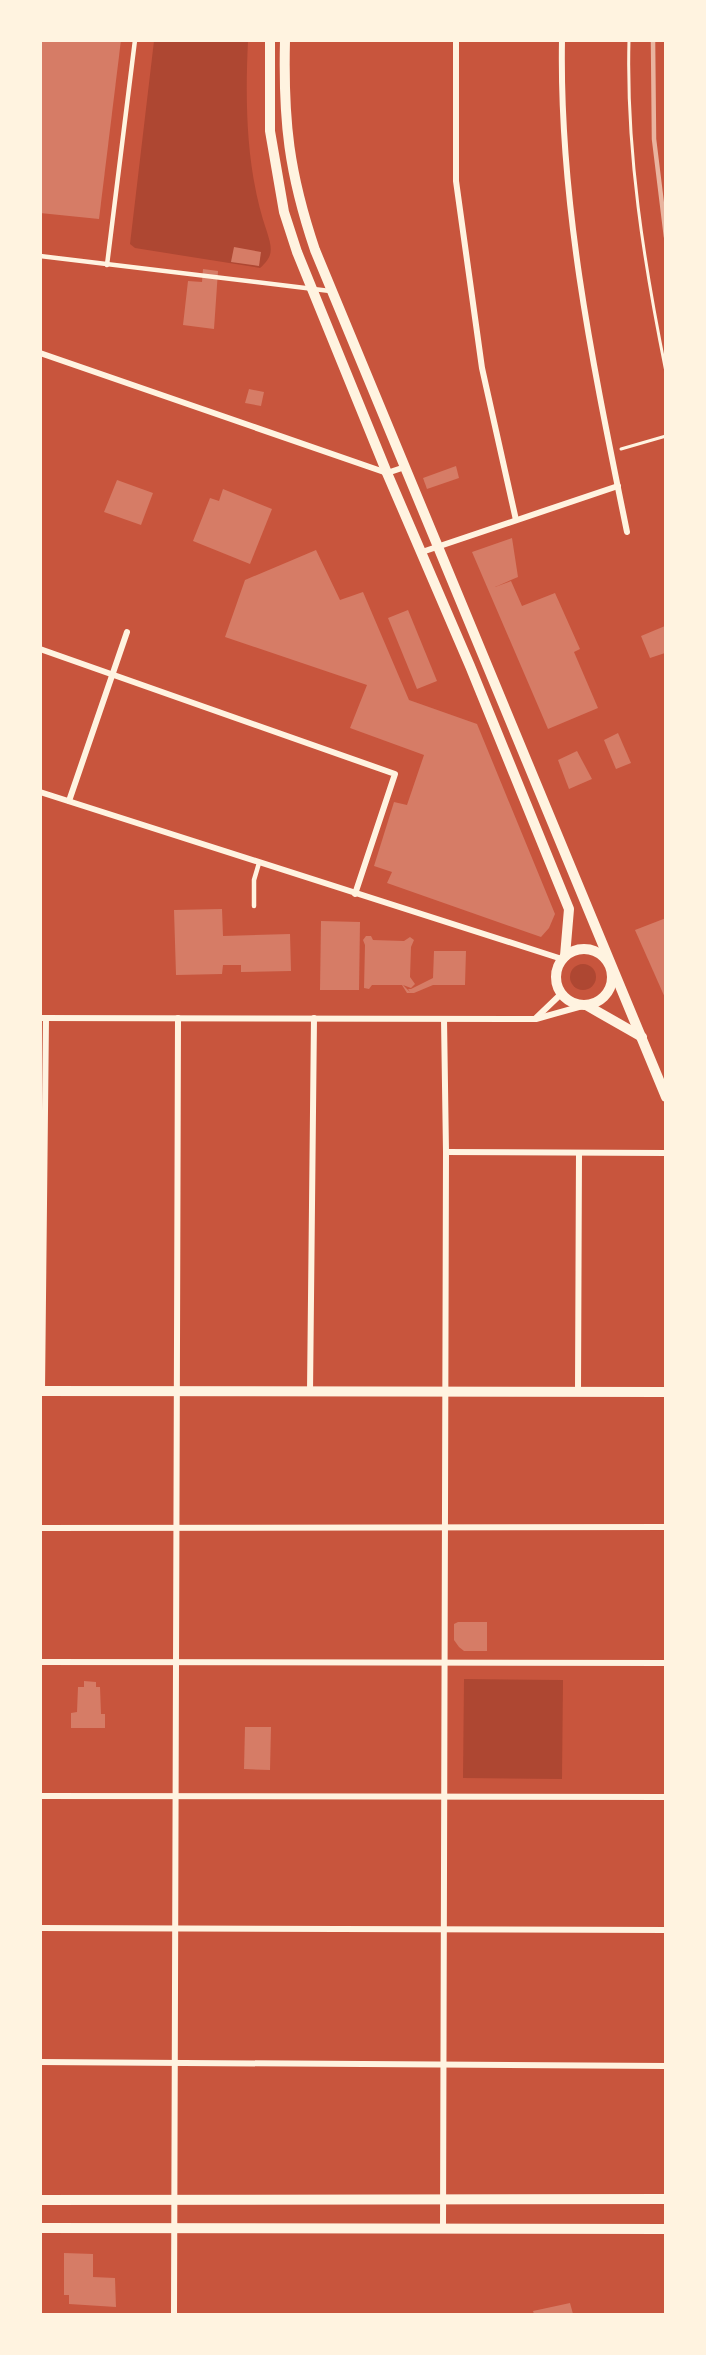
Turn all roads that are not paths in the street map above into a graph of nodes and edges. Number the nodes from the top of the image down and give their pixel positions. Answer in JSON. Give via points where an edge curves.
{"nodes":[{"id":1,"x":135,"y":40,"type":"edge"},
{"id":2,"x":270,"y":40,"type":"edge"},
{"id":3,"x":285,"y":40,"type":"edge"},
{"id":4,"x":456,"y":40,"type":"edge"},
{"id":5,"x":562,"y":40,"type":"edge"},
{"id":6,"x":40,"y":256,"type":"edge"},
{"id":7,"x":107,"y":265,"type":"junction"},
{"id":8,"x":312,"y":289,"type":"junction"},
{"id":9,"x":331,"y":291,"type":"junction"},
{"id":10,"x":40,"y":352,"type":"edge"},
{"id":11,"x":405,"y":467,"type":"junction"},
{"id":12,"x":387,"y":473,"type":"junction"},
{"id":13,"x":618,"y":486,"type":"junction"},
{"id":14,"x":516,"y":520,"type":"junction"},
{"id":15,"x":627,"y":532,"type":"dead end"},
{"id":16,"x":437,"y":547,"type":"junction"},
{"id":17,"x":422,"y":552,"type":"junction"},
{"id":18,"x":127,"y":632,"type":"dead end"},
{"id":19,"x":40,"y":649,"type":"edge"},
{"id":20,"x":485,"y":660,"type":"junction"},
{"id":21,"x":470,"y":666,"type":"junction"},
{"id":22,"x":112,"y":675,"type":"junction"},
{"id":23,"x":40,"y":792,"type":"edge"},
{"id":24,"x":69,"y":801,"type":"junction"},
{"id":25,"x":259,"y":863,"type":"junction"},
{"id":26,"x":355,"y":894,"type":"junction"},
{"id":27,"x":254,"y":906,"type":"dead end"},
{"id":28,"x":563,"y":958,"type":"junction"},
{"id":29,"x":609,"y":965,"type":"junction"},
{"id":30,"x":561,"y":994,"type":"junction"},
{"id":31,"x":586,"y":1005,"type":"junction"},
{"id":32,"x":43,"y":1018,"type":"edge"},
{"id":33,"x":178,"y":1018,"type":"junction"},
{"id":34,"x":314,"y":1018,"type":"junction"},
{"id":35,"x":536,"y":1018,"type":"junction"},
{"id":36,"x":444,"y":1019,"type":"junction"},
{"id":37,"x":642,"y":1037,"type":"junction"},
{"id":38,"x":666,"y":1098,"type":"edge"},
{"id":39,"x":446,"y":1152,"type":"junction"},
{"id":40,"x":579,"y":1153,"type":"junction"},
{"id":41,"x":666,"y":1153,"type":"edge"},
{"id":42,"x":41,"y":1391,"type":"edge"},
{"id":43,"x":444,"y":1391,"type":"junction"},
{"id":44,"x":578,"y":1391,"type":"junction"},
{"id":45,"x":310,"y":1392,"type":"junction"},
{"id":46,"x":666,"y":1392,"type":"edge"},
{"id":47,"x":176,"y":1393,"type":"junction"},
{"id":48,"x":666,"y":1527,"type":"edge"},
{"id":49,"x":40,"y":1528,"type":"edge"},
{"id":50,"x":177,"y":1528,"type":"junction"},
{"id":51,"x":444,"y":1529,"type":"junction"},
{"id":52,"x":40,"y":1662,"type":"edge"},
{"id":53,"x":177,"y":1662,"type":"junction"},
{"id":54,"x":666,"y":1663,"type":"edge"},
{"id":55,"x":443,"y":1664,"type":"junction"},
{"id":56,"x":40,"y":1796,"type":"edge"},
{"id":57,"x":442,"y":1796,"type":"junction"},
{"id":58,"x":176,"y":1797,"type":"junction"},
{"id":59,"x":666,"y":1797,"type":"edge"},
{"id":60,"x":40,"y":1928,"type":"edge"},
{"id":61,"x":174,"y":1929,"type":"junction"},
{"id":62,"x":442,"y":1929,"type":"junction"},
{"id":63,"x":666,"y":1930,"type":"edge"},
{"id":64,"x":40,"y":2062,"type":"edge"},
{"id":65,"x":174,"y":2062,"type":"junction"},
{"id":66,"x":442,"y":2064,"type":"junction"},
{"id":67,"x":666,"y":2066,"type":"edge"},
{"id":68,"x":174,"y":2199,"type":"junction"},
{"id":69,"x":666,"y":2199,"type":"edge"},
{"id":70,"x":40,"y":2200,"type":"edge"},
{"id":71,"x":442,"y":2200,"type":"junction"},
{"id":72,"x":40,"y":2228,"type":"edge"},
{"id":73,"x":174,"y":2228,"type":"junction"},
{"id":74,"x":666,"y":2229,"type":"edge"},
{"id":75,"x":443,"y":2230,"type":"junction"},
{"id":76,"x":174,"y":2314,"type":"edge"}],
"edges":[{"from":1,"to":7,"type":"lane"},
{"from":2,"to":8,"type":"street","via":[[270,131],[275,170],[284,212]]},
{"from":3,"to":9,"type":"street","via":[[285,117],[290,160],[302,212]]},
{"from":4,"to":14,"type":"street","via":[[456,180],[482,368]]},
{"from":5,"to":13,"type":"street","via":[[563,141],[571,209],[582,296]]},
{"from":6,"to":7,"type":"lane"},
{"from":7,"to":8,"type":"lane"},
{"from":8,"to":9,"type":"lane"},
{"from":8,"to":12,"type":"street"},
{"from":9,"to":11,"type":"street"},
{"from":10,"to":12,"type":"street"},
{"from":11,"to":12,"type":"street"},
{"from":11,"to":16,"type":"street"},
{"from":12,"to":17,"type":"street"},
{"from":13,"to":14,"type":"street"},
{"from":13,"to":15,"type":"street"},
{"from":14,"to":16,"type":"street"},
{"from":16,"to":17,"type":"street"},
{"from":16,"to":20,"type":"street"},
{"from":17,"to":21,"type":"street"},
{"from":18,"to":22,"type":"street"},
{"from":19,"to":22,"type":"street"},
{"from":20,"to":21,"type":"street"},
{"from":20,"to":29,"type":"street"},
{"from":21,"to":28,"type":"street","via":[[569,909]]},
{"from":22,"to":24,"type":"street"},
{"from":22,"to":26,"type":"street","via":[[395,774]]},
{"from":23,"to":24,"type":"street"},
{"from":24,"to":25,"type":"street"},
{"from":25,"to":26,"type":"street"},
{"from":25,"to":27,"type":"lane","via":[[254,880]]},
{"from":26,"to":28,"type":"street"},
{"from":28,"to":29,"type":"street","via":[[572,951],[589,950],[605,958]]},
{"from":28,"to":30,"type":"street","via":[[555,977]]},
{"from":29,"to":31,"type":"street","via":[[612,974],[608,991],[603,999]]},
{"from":29,"to":37,"type":"street"},
{"from":30,"to":31,"type":"street","via":[[576,1005]]},
{"from":30,"to":35,"type":"street"},
{"from":31,"to":35,"type":"street"},
{"from":31,"to":37,"type":"street"},
{"from":32,"to":33,"type":"street"},
{"from":32,"to":42,"type":"street"},
{"from":33,"to":34,"type":"street"},
{"from":33,"to":47,"type":"street"},
{"from":34,"to":36,"type":"street"},
{"from":34,"to":45,"type":"street"},
{"from":35,"to":36,"type":"street"},
{"from":36,"to":39,"type":"street"},
{"from":37,"to":38,"type":"street"},
{"from":39,"to":40,"type":"street"},
{"from":39,"to":43,"type":"street"},
{"from":40,"to":41,"type":"street"},
{"from":40,"to":44,"type":"street"},
{"from":42,"to":47,"type":"street"},
{"from":43,"to":44,"type":"street"},
{"from":43,"to":45,"type":"street"},
{"from":43,"to":51,"type":"street"},
{"from":44,"to":46,"type":"street"},
{"from":45,"to":47,"type":"street"},
{"from":47,"to":50,"type":"street"},
{"from":48,"to":51,"type":"street"},
{"from":49,"to":50,"type":"street"},
{"from":50,"to":51,"type":"street"},
{"from":50,"to":53,"type":"street"},
{"from":51,"to":55,"type":"street"},
{"from":52,"to":53,"type":"street"},
{"from":53,"to":55,"type":"street"},
{"from":53,"to":58,"type":"street"},
{"from":54,"to":55,"type":"street"},
{"from":55,"to":57,"type":"street"},
{"from":56,"to":58,"type":"street"},
{"from":57,"to":58,"type":"street"},
{"from":57,"to":59,"type":"street"},
{"from":57,"to":62,"type":"street"},
{"from":58,"to":61,"type":"street"},
{"from":60,"to":61,"type":"street"},
{"from":61,"to":62,"type":"street"},
{"from":61,"to":65,"type":"street"},
{"from":62,"to":63,"type":"street"},
{"from":62,"to":66,"type":"street"},
{"from":64,"to":65,"type":"street"},
{"from":65,"to":66,"type":"street"},
{"from":65,"to":68,"type":"street"},
{"from":66,"to":67,"type":"street"},
{"from":66,"to":71,"type":"street"},
{"from":68,"to":70,"type":"street"},
{"from":68,"to":71,"type":"street"},
{"from":68,"to":73,"type":"street"},
{"from":69,"to":71,"type":"street"},
{"from":71,"to":75,"type":"street"},
{"from":72,"to":73,"type":"street"},
{"from":73,"to":75,"type":"street"},
{"from":73,"to":76,"type":"street"},
{"from":74,"to":75,"type":"street"}]}
